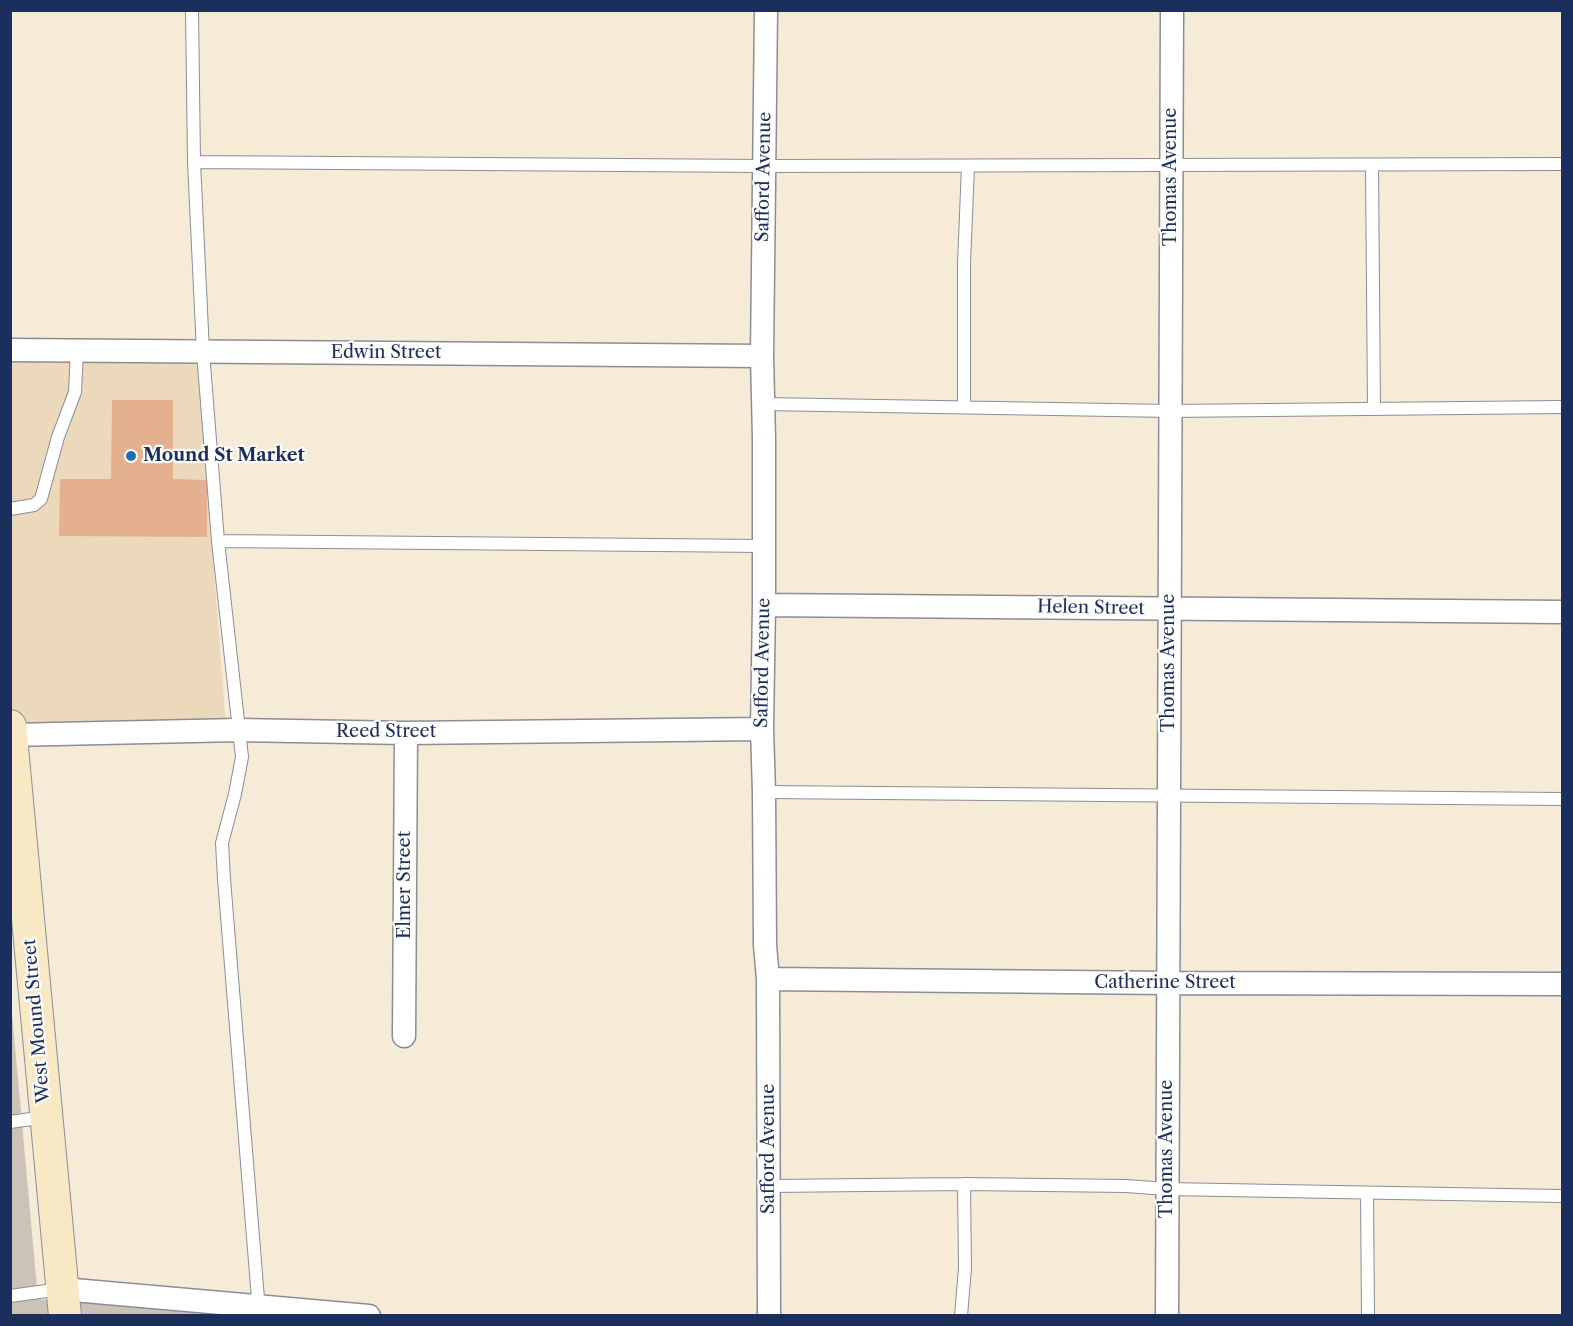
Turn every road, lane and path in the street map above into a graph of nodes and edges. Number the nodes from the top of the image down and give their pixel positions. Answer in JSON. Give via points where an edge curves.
{"nodes":[{"id":1,"x":192,"y":10,"type":"edge"},
{"id":2,"x":766,"y":10,"type":"edge"},
{"id":3,"x":1172,"y":10,"type":"edge"},
{"id":4,"x":194,"y":162,"type":"junction"},
{"id":5,"x":1563,"y":164,"type":"edge"},
{"id":6,"x":1372,"y":165,"type":"junction"},
{"id":7,"x":764,"y":166,"type":"junction"},
{"id":8,"x":968,"y":166,"type":"junction"},
{"id":9,"x":1171,"y":166,"type":"junction"},
{"id":10,"x":10,"y":350,"type":"edge"},
{"id":11,"x":77,"y":351,"type":"junction"},
{"id":12,"x":203,"y":352,"type":"junction"},
{"id":13,"x":762,"y":356,"type":"junction"},
{"id":14,"x":764,"y":404,"type":"junction"},
{"id":15,"x":964,"y":407,"type":"junction"},
{"id":16,"x":1563,"y":407,"type":"edge"},
{"id":17,"x":1374,"y":409,"type":"junction"},
{"id":18,"x":1170,"y":411,"type":"junction"},
{"id":19,"x":10,"y":508,"type":"edge"},
{"id":20,"x":218,"y":541,"type":"junction"},
{"id":21,"x":764,"y":546,"type":"junction"},
{"id":22,"x":764,"y":605,"type":"junction"},
{"id":23,"x":1169,"y":609,"type":"junction"},
{"id":24,"x":1563,"y":612,"type":"edge"},
{"id":25,"x":762,"y":729,"type":"junction"},
{"id":26,"x":11,"y":730,"type":"edge"},
{"id":27,"x":238,"y":730,"type":"junction"},
{"id":28,"x":406,"y":733,"type":"junction"},
{"id":29,"x":764,"y":792,"type":"junction"},
{"id":30,"x":1169,"y":797,"type":"junction"},
{"id":31,"x":1563,"y":799,"type":"edge"},
{"id":32,"x":768,"y":979,"type":"junction"},
{"id":33,"x":1168,"y":983,"type":"junction"},
{"id":34,"x":1563,"y":984,"type":"edge"},
{"id":35,"x":404,"y":1036,"type":"dead end"},
{"id":36,"x":46,"y":1117,"type":"junction"},
{"id":37,"x":10,"y":1122,"type":"edge"},
{"id":38,"x":964,"y":1184,"type":"junction"},
{"id":39,"x":769,"y":1186,"type":"junction"},
{"id":40,"x":1167,"y":1189,"type":"junction"},
{"id":41,"x":1367,"y":1193,"type":"junction"},
{"id":42,"x":1563,"y":1196,"type":"edge"},
{"id":43,"x":10,"y":1296,"type":"edge"},
{"id":44,"x":63,"y":1302,"type":"edge"},
{"id":45,"x":259,"y":1311,"type":"edge"},
{"id":46,"x":369,"y":1316,"type":"edge"},
{"id":47,"x":770,"y":1316,"type":"edge"},
{"id":48,"x":961,"y":1316,"type":"edge"},
{"id":49,"x":1167,"y":1316,"type":"edge"},
{"id":50,"x":1368,"y":1316,"type":"edge"}],
"edges":[{"from":1,"to":4,"type":"lane"},
{"from":2,"to":7,"type":"street","name":"Safford Avenue"},
{"from":3,"to":9,"type":"street","name":"Thomas Avenue"},
{"from":4,"to":7,"type":"lane"},
{"from":4,"to":12,"type":"lane"},
{"from":5,"to":6,"type":"lane"},
{"from":6,"to":9,"type":"lane"},
{"from":6,"to":17,"type":"lane"},
{"from":7,"to":8,"type":"lane"},
{"from":7,"to":13,"type":"street","name":"Safford Avenue"},
{"from":8,"to":9,"type":"lane"},
{"from":8,"to":15,"type":"lane"},
{"from":9,"to":18,"type":"street","name":"Thomas Avenue"},
{"from":10,"to":11,"type":"street","name":"Edwin Street"},
{"from":11,"to":12,"type":"street","name":"Edwin Street"},
{"from":11,"to":19,"type":"lane","via":[[75,392],[41,499],[34,505]]},
{"from":12,"to":13,"type":"street","name":"Edwin Street"},
{"from":12,"to":20,"type":"lane"},
{"from":13,"to":14,"type":"street","name":"Safford Avenue"},
{"from":14,"to":15,"type":"lane"},
{"from":14,"to":21,"type":"street","name":"Safford Avenue"},
{"from":15,"to":18,"type":"lane"},
{"from":16,"to":17,"type":"lane"},
{"from":17,"to":18,"type":"lane"},
{"from":18,"to":23,"type":"street","name":"Thomas Avenue"},
{"from":20,"to":21,"type":"lane"},
{"from":20,"to":27,"type":"lane"},
{"from":21,"to":22,"type":"street","name":"Safford Avenue"},
{"from":22,"to":23,"type":"street","name":"Helen Street"},
{"from":22,"to":25,"type":"street","name":"Safford Avenue"},
{"from":23,"to":24,"type":"street","name":"Helen Street"},
{"from":23,"to":30,"type":"street","name":"Thomas Avenue"},
{"from":25,"to":28,"type":"street","name":"Reed Street"},
{"from":25,"to":29,"type":"street","name":"Safford Avenue"},
{"from":26,"to":27,"type":"street","name":"Reed Street"},
{"from":26,"to":36,"type":"street","name":"West Mound Street","via":[[24,934]]},
{"from":27,"to":28,"type":"street","name":"Reed Street"},
{"from":27,"to":45,"type":"lane","via":[[242,757],[222,843]]},
{"from":28,"to":35,"type":"street","name":"Elmer Street"},
{"from":29,"to":30,"type":"lane"},
{"from":29,"to":32,"type":"street","name":"Safford Avenue"},
{"from":30,"to":31,"type":"lane"},
{"from":30,"to":33,"type":"street","name":"Thomas Avenue"},
{"from":32,"to":33,"type":"street","name":"Catherine Street"},
{"from":32,"to":39,"type":"street","name":"Safford Avenue"},
{"from":33,"to":34,"type":"street","name":"Catherine Street"},
{"from":33,"to":40,"type":"street","name":"Thomas Avenue"},
{"from":36,"to":37,"type":"lane"},
{"from":36,"to":44,"type":"street","name":"West Mound Street"},
{"from":38,"to":39,"type":"lane"},
{"from":38,"to":40,"type":"lane"},
{"from":38,"to":48,"type":"lane"},
{"from":39,"to":47,"type":"street","name":"Safford Avenue"},
{"from":40,"to":41,"type":"lane"},
{"from":40,"to":49,"type":"street","name":"Thomas Avenue"},
{"from":41,"to":42,"type":"lane"},
{"from":41,"to":50,"type":"lane"},
{"from":43,"to":44,"type":"lane"},
{"from":44,"to":45,"type":"street"},
{"from":45,"to":46,"type":"street"}]}
